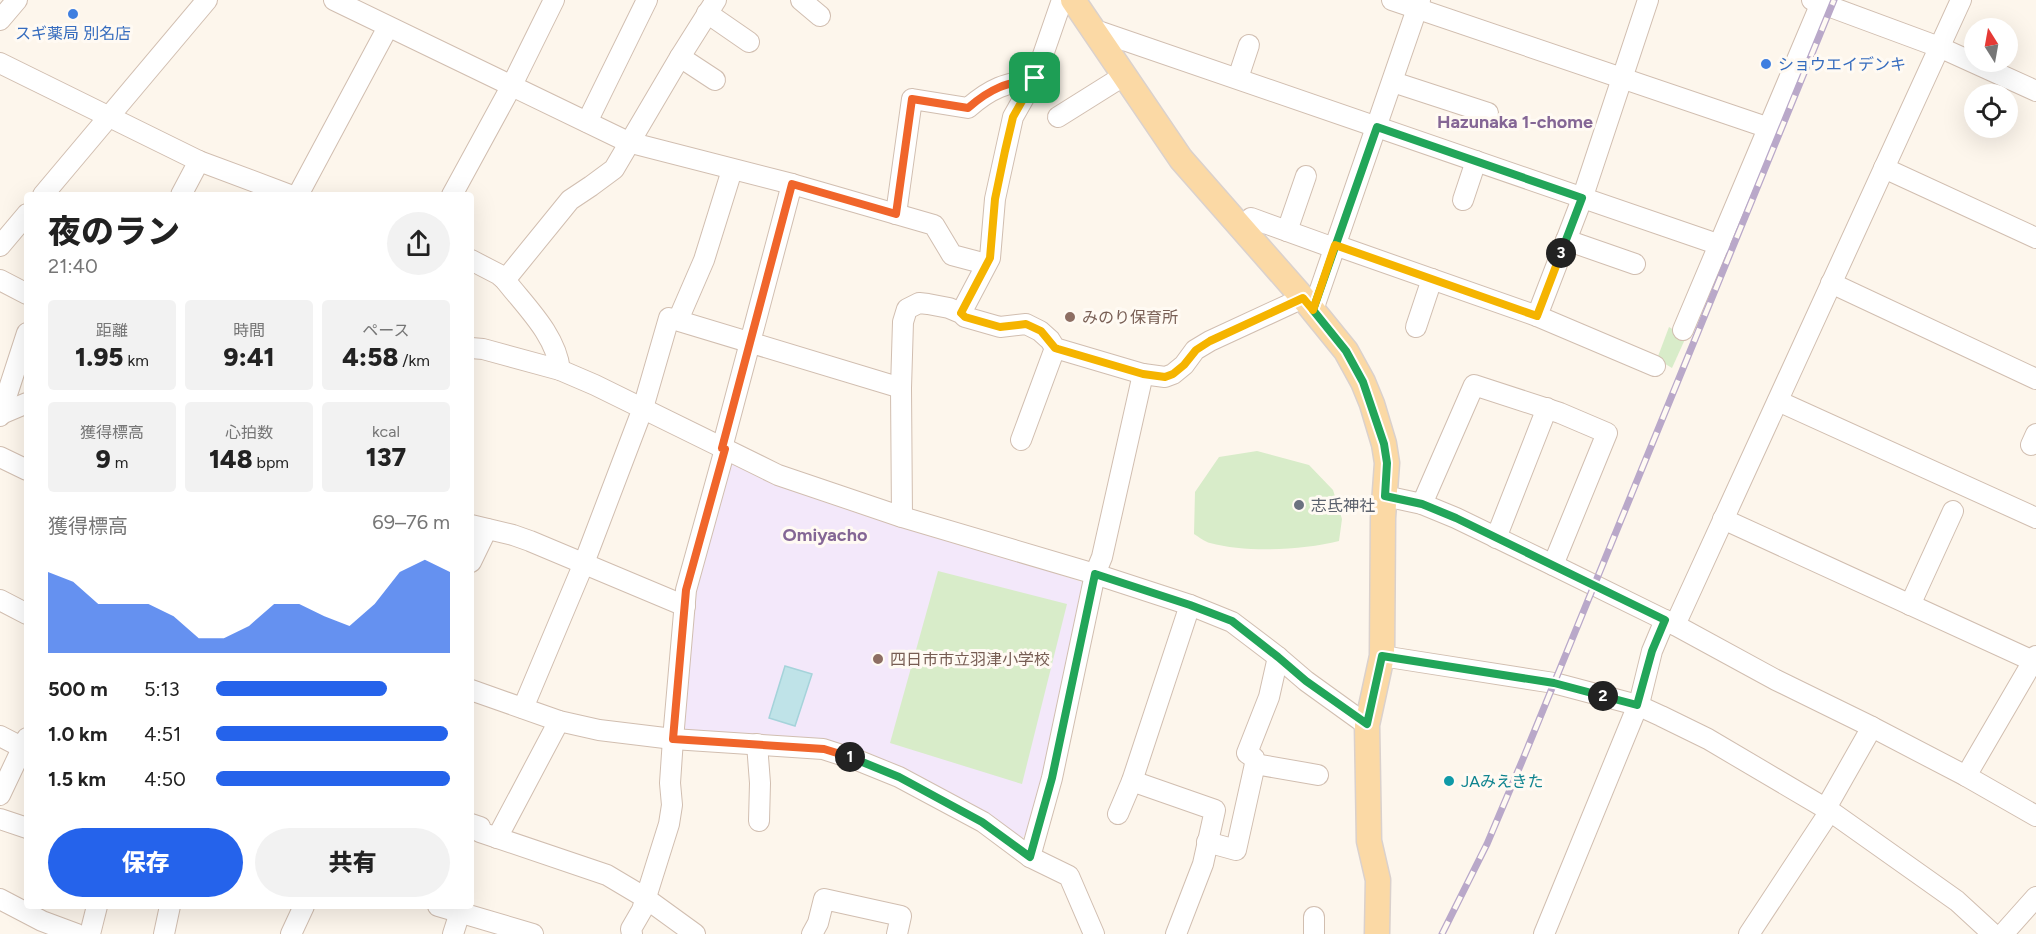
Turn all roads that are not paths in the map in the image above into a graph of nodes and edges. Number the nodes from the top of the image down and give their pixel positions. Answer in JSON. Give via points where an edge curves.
{"nodes":[{"id":1,"x":17,"y":0,"type":"edge"},
{"id":2,"x":207,"y":0,"type":"edge"},
{"id":3,"x":334,"y":0,"type":"edge"},
{"id":4,"x":554,"y":0,"type":"edge"},
{"id":5,"x":647,"y":0,"type":"edge"},
{"id":6,"x":801,"y":0,"type":"edge"},
{"id":7,"x":1062,"y":0,"type":"edge"},
{"id":8,"x":1073,"y":0,"type":"edge"},
{"id":9,"x":1392,"y":0,"type":"edge"},
{"id":10,"x":1648,"y":0,"type":"edge"},
{"id":11,"x":1961,"y":0,"type":"edge"},
{"id":12,"x":1816,"y":2,"type":"edge"},
{"id":13,"x":1418,"y":4,"type":"edge"},
{"id":14,"x":712,"y":6,"type":"edge"},
{"id":15,"x":820,"y":16,"type":"dead end"},
{"id":16,"x":0,"y":20,"type":"edge"},
{"id":17,"x":388,"y":27,"type":"junction"},
{"id":18,"x":1095,"y":30,"type":"junction"},
{"id":19,"x":749,"y":42,"type":"dead end"},
{"id":20,"x":1249,"y":45,"type":"dead end"},
{"id":21,"x":1939,"y":47,"type":"junction"},
{"id":22,"x":680,"y":57,"type":"junction"},
{"id":23,"x":0,"y":63,"type":"edge"},
{"id":24,"x":1125,"y":75,"type":"junction"},
{"id":25,"x":1035,"y":78,"type":"junction"},
{"id":26,"x":1238,"y":78,"type":"junction"},
{"id":27,"x":1621,"y":78,"type":"junction"},
{"id":28,"x":715,"y":80,"type":"dead end"},
{"id":29,"x":1393,"y":82,"type":"junction"},
{"id":30,"x":512,"y":85,"type":"junction"},
{"id":31,"x":2036,"y":91,"type":"edge"},
{"id":32,"x":1488,"y":113,"type":"dead end"},
{"id":33,"x":110,"y":116,"type":"junction"},
{"id":34,"x":1058,"y":117,"type":"dead end"},
{"id":35,"x":587,"y":122,"type":"junction"},
{"id":36,"x":1377,"y":127,"type":"junction"},
{"id":37,"x":1769,"y":128,"type":"junction"},
{"id":38,"x":628,"y":142,"type":"junction"},
{"id":39,"x":199,"y":160,"type":"junction"},
{"id":40,"x":1476,"y":161,"type":"junction"},
{"id":41,"x":1884,"y":168,"type":"junction"},
{"id":42,"x":732,"y":170,"type":"junction"},
{"id":43,"x":1306,"y":176,"type":"dead end"},
{"id":44,"x":792,"y":184,"type":"junction"},
{"id":45,"x":46,"y":192,"type":"edge"},
{"id":46,"x":183,"y":192,"type":"edge"},
{"id":47,"x":282,"y":192,"type":"edge"},
{"id":48,"x":300,"y":192,"type":"edge"},
{"id":49,"x":454,"y":192,"type":"edge"},
{"id":50,"x":1582,"y":198,"type":"junction"},
{"id":51,"x":1463,"y":200,"type":"dead end"},
{"id":52,"x":896,"y":214,"type":"junction"},
{"id":53,"x":24,"y":218,"type":"edge"},
{"id":54,"x":1251,"y":218,"type":"dead end"},
{"id":55,"x":1287,"y":231,"type":"junction"},
{"id":56,"x":2036,"y":238,"type":"edge"},
{"id":57,"x":1566,"y":240,"type":"junction"},
{"id":58,"x":1720,"y":245,"type":"junction"},
{"id":59,"x":0,"y":246,"type":"edge"},
{"id":60,"x":1334,"y":246,"type":"junction"},
{"id":61,"x":474,"y":262,"type":"edge"},
{"id":62,"x":987,"y":264,"type":"junction"},
{"id":63,"x":1635,"y":264,"type":"dead end"},
{"id":64,"x":1432,"y":279,"type":"junction"},
{"id":65,"x":0,"y":280,"type":"edge"},
{"id":66,"x":505,"y":280,"type":"junction"},
{"id":67,"x":1831,"y":283,"type":"junction"},
{"id":68,"x":24,"y":292,"type":"edge"},
{"id":69,"x":1308,"y":304,"type":"junction"},
{"id":70,"x":961,"y":313,"type":"junction"},
{"id":71,"x":1537,"y":316,"type":"junction"},
{"id":72,"x":678,"y":320,"type":"junction"},
{"id":73,"x":1416,"y":327,"type":"dead end"},
{"id":74,"x":1683,"y":330,"type":"dead end"},
{"id":75,"x":24,"y":342,"type":"edge"},
{"id":76,"x":750,"y":343,"type":"junction"},
{"id":77,"x":474,"y":348,"type":"edge"},
{"id":78,"x":1055,"y":348,"type":"junction"},
{"id":79,"x":1655,"y":366,"type":"dead end"},
{"id":80,"x":560,"y":370,"type":"junction"},
{"id":81,"x":1143,"y":374,"type":"junction"},
{"id":82,"x":2036,"y":379,"type":"edge"},
{"id":83,"x":901,"y":388,"type":"junction"},
{"id":84,"x":1778,"y":401,"type":"junction"},
{"id":85,"x":24,"y":404,"type":"edge"},
{"id":86,"x":643,"y":408,"type":"junction"},
{"id":87,"x":1547,"y":408,"type":"junction"},
{"id":88,"x":0,"y":415,"type":"edge"},
{"id":89,"x":1021,"y":440,"type":"dead end"},
{"id":90,"x":724,"y":448,"type":"junction"},
{"id":91,"x":0,"y":457,"type":"edge"},
{"id":92,"x":24,"y":469,"type":"edge"},
{"id":93,"x":1385,"y":496,"type":"junction"},
{"id":94,"x":1422,"y":504,"type":"junction"},
{"id":95,"x":1953,"y":511,"type":"dead end"},
{"id":96,"x":902,"y":518,"type":"junction"},
{"id":97,"x":2036,"y":518,"type":"edge"},
{"id":98,"x":1723,"y":519,"type":"junction"},
{"id":99,"x":479,"y":527,"type":"edge"},
{"id":100,"x":1496,"y":538,"type":"junction"},
{"id":101,"x":474,"y":549,"type":"edge"},
{"id":102,"x":584,"y":563,"type":"junction"},
{"id":103,"x":1553,"y":566,"type":"junction"},
{"id":104,"x":1095,"y":574,"type":"junction"},
{"id":105,"x":0,"y":600,"type":"edge"},
{"id":106,"x":1190,"y":605,"type":"junction"},
{"id":107,"x":1910,"y":605,"type":"junction"},
{"id":108,"x":685,"y":606,"type":"junction"},
{"id":109,"x":24,"y":612,"type":"edge"},
{"id":110,"x":1670,"y":623,"type":"junction"},
{"id":111,"x":1382,"y":656,"type":"junction"},
{"id":112,"x":1278,"y":657,"type":"junction"},
{"id":113,"x":2035,"y":659,"type":"edge"},
{"id":114,"x":474,"y":691,"type":"edge"},
{"id":115,"x":1637,"y":705,"type":"junction"},
{"id":116,"x":523,"y":708,"type":"junction"},
{"id":117,"x":559,"y":721,"type":"junction"},
{"id":118,"x":1367,"y":724,"type":"junction"},
{"id":119,"x":1872,"y":727,"type":"junction"},
{"id":120,"x":0,"y":736,"type":"edge"},
{"id":121,"x":673,"y":739,"type":"junction"},
{"id":122,"x":757,"y":744,"type":"junction"},
{"id":123,"x":24,"y":745,"type":"edge"},
{"id":124,"x":24,"y":747,"type":"edge"},
{"id":125,"x":1256,"y":764,"type":"junction"},
{"id":126,"x":1318,"y":775,"type":"dead end"},
{"id":127,"x":1966,"y":776,"type":"junction"},
{"id":128,"x":1132,"y":781,"type":"junction"},
{"id":129,"x":0,"y":795,"type":"edge"},
{"id":130,"x":1828,"y":809,"type":"junction"},
{"id":131,"x":1118,"y":814,"type":"dead end"},
{"id":132,"x":2036,"y":816,"type":"edge"},
{"id":133,"x":0,"y":819,"type":"edge"},
{"id":134,"x":759,"y":821,"type":"dead end"},
{"id":135,"x":474,"y":825,"type":"edge"},
{"id":136,"x":24,"y":827,"type":"edge"},
{"id":137,"x":497,"y":838,"type":"junction"},
{"id":138,"x":1207,"y":842,"type":"junction"},
{"id":139,"x":1030,"y":857,"type":"junction"},
{"id":140,"x":645,"y":897,"type":"junction"},
{"id":141,"x":2036,"y":897,"type":"edge"},
{"id":142,"x":0,"y":899,"type":"edge"},
{"id":143,"x":96,"y":909,"type":"edge"},
{"id":144,"x":169,"y":909,"type":"edge"},
{"id":145,"x":303,"y":909,"type":"edge"},
{"id":146,"x":449,"y":909,"type":"edge"},
{"id":147,"x":460,"y":912,"type":"junction"},
{"id":148,"x":2003,"y":933,"type":"edge"},
{"id":149,"x":78,"y":934,"type":"edge"},
{"id":150,"x":90,"y":934,"type":"edge"},
{"id":151,"x":164,"y":934,"type":"edge"},
{"id":152,"x":291,"y":934,"type":"edge"},
{"id":153,"x":453,"y":934,"type":"edge"},
{"id":154,"x":533,"y":934,"type":"edge"},
{"id":155,"x":632,"y":934,"type":"edge"},
{"id":156,"x":695,"y":934,"type":"edge"},
{"id":157,"x":812,"y":934,"type":"edge"},
{"id":158,"x":897,"y":934,"type":"edge"},
{"id":159,"x":1094,"y":934,"type":"edge"},
{"id":160,"x":1176,"y":934,"type":"edge"},
{"id":161,"x":1377,"y":934,"type":"edge"},
{"id":162,"x":1544,"y":934,"type":"edge"},
{"id":163,"x":1749,"y":934,"type":"edge"}],
"edges":[{"from":1,"to":16,"type":"street"},
{"from":2,"to":33,"type":"street"},
{"from":3,"to":17,"type":"street"},
{"from":4,"to":30,"type":"street"},
{"from":5,"to":35,"type":"street"},
{"from":6,"to":15,"type":"street"},
{"from":7,"to":25,"type":"street"},
{"from":8,"to":18,"type":"main road"},
{"from":9,"to":13,"type":"street"},
{"from":10,"to":27,"type":"street"},
{"from":11,"to":21,"type":"street"},
{"from":12,"to":21,"type":"street"},
{"from":12,"to":37,"type":"street"},
{"from":13,"to":27,"type":"street"},
{"from":13,"to":29,"type":"street"},
{"from":14,"to":19,"type":"street"},
{"from":14,"to":22,"type":"street"},
{"from":17,"to":30,"type":"street"},
{"from":17,"to":48,"type":"street"},
{"from":18,"to":24,"type":"main road"},
{"from":18,"to":26,"type":"street"},
{"from":20,"to":26,"type":"street"},
{"from":21,"to":31,"type":"street"},
{"from":21,"to":41,"type":"street"},
{"from":22,"to":28,"type":"street"},
{"from":22,"to":38,"type":"street"},
{"from":23,"to":33,"type":"street"},
{"from":24,"to":34,"type":"street"},
{"from":24,"to":69,"type":"main road","via":[[1181,159]]},
{"from":25,"to":52,"type":"street","via":[[1000,86],[968,108],[912,99]]},
{"from":25,"to":62,"type":"street","via":[[1013,117],[995,199]]},
{"from":26,"to":36,"type":"street"},
{"from":27,"to":37,"type":"street"},
{"from":27,"to":50,"type":"street"},
{"from":29,"to":32,"type":"street"},
{"from":29,"to":36,"type":"street"},
{"from":30,"to":35,"type":"street"},
{"from":30,"to":49,"type":"street"},
{"from":33,"to":39,"type":"street"},
{"from":33,"to":45,"type":"street"},
{"from":35,"to":38,"type":"street"},
{"from":36,"to":40,"type":"street"},
{"from":36,"to":60,"type":"street"},
{"from":37,"to":58,"type":"street"},
{"from":38,"to":42,"type":"street"},
{"from":38,"to":66,"type":"street","via":[[614,169],[570,200]]},
{"from":39,"to":46,"type":"street"},
{"from":39,"to":47,"type":"street"},
{"from":40,"to":50,"type":"street"},
{"from":40,"to":51,"type":"street"},
{"from":41,"to":56,"type":"street"},
{"from":41,"to":67,"type":"street"},
{"from":42,"to":44,"type":"street"},
{"from":42,"to":72,"type":"street","via":[[704,260]]},
{"from":43,"to":55,"type":"street"},
{"from":44,"to":52,"type":"street"},
{"from":44,"to":76,"type":"street"},
{"from":50,"to":57,"type":"street"},
{"from":50,"to":58,"type":"street"},
{"from":52,"to":62,"type":"street","via":[[934,225],[952,255]]},
{"from":53,"to":59,"type":"street"},
{"from":54,"to":55,"type":"street"},
{"from":55,"to":60,"type":"street"},
{"from":57,"to":63,"type":"street"},
{"from":57,"to":71,"type":"street"},
{"from":58,"to":74,"type":"street"},
{"from":60,"to":64,"type":"street"},
{"from":60,"to":69,"type":"street"},
{"from":61,"to":66,"type":"street"},
{"from":62,"to":70,"type":"street"},
{"from":64,"to":71,"type":"street"},
{"from":64,"to":73,"type":"street"},
{"from":65,"to":68,"type":"street"},
{"from":66,"to":80,"type":"street","via":[[553,343]]},
{"from":67,"to":82,"type":"street"},
{"from":67,"to":84,"type":"street"},
{"from":69,"to":81,"type":"street","via":[[1210,341],[1173,374]]},
{"from":69,"to":93,"type":"main road","via":[[1346,351],[1363,382],[1384,444]]},
{"from":70,"to":78,"type":"street","via":[[1000,327],[1026,324],[1041,331]]},
{"from":70,"to":83,"type":"street","via":[[919,303],[907,309],[903,322]]},
{"from":71,"to":79,"type":"street"},
{"from":72,"to":76,"type":"street"},
{"from":72,"to":86,"type":"street","via":[[669,318]]},
{"from":75,"to":88,"type":"street"},
{"from":76,"to":83,"type":"street"},
{"from":76,"to":90,"type":"street"},
{"from":77,"to":80,"type":"street"},
{"from":78,"to":81,"type":"street"},
{"from":78,"to":89,"type":"street"},
{"from":80,"to":86,"type":"street"},
{"from":81,"to":104,"type":"street"},
{"from":83,"to":96,"type":"street"},
{"from":84,"to":97,"type":"street"},
{"from":84,"to":98,"type":"street"},
{"from":85,"to":88,"type":"street"},
{"from":86,"to":90,"type":"street"},
{"from":86,"to":102,"type":"street"},
{"from":87,"to":94,"type":"street","via":[[1474,385]]},
{"from":87,"to":100,"type":"street"},
{"from":87,"to":103,"type":"street","via":[[1607,433]]},
{"from":90,"to":96,"type":"street","via":[[778,475]]},
{"from":90,"to":108,"type":"street"},
{"from":91,"to":92,"type":"street"},
{"from":93,"to":94,"type":"street"},
{"from":93,"to":111,"type":"main road"},
{"from":94,"to":100,"type":"street"},
{"from":95,"to":107,"type":"street"},
{"from":96,"to":104,"type":"street"},
{"from":98,"to":107,"type":"street"},
{"from":98,"to":110,"type":"street"},
{"from":99,"to":101,"type":"street"},
{"from":99,"to":102,"type":"street","via":[[513,535]]},
{"from":100,"to":103,"type":"street"},
{"from":102,"to":108,"type":"street"},
{"from":102,"to":116,"type":"street"},
{"from":103,"to":110,"type":"street"},
{"from":104,"to":106,"type":"street"},
{"from":104,"to":139,"type":"street","via":[[1052,778]]},
{"from":105,"to":109,"type":"street"},
{"from":106,"to":112,"type":"street","via":[[1232,621]]},
{"from":106,"to":128,"type":"street"},
{"from":107,"to":113,"type":"street"},
{"from":108,"to":121,"type":"street"},
{"from":110,"to":115,"type":"street","via":[[1652,651]]},
{"from":110,"to":119,"type":"street"},
{"from":111,"to":115,"type":"street","via":[[1554,683]]},
{"from":111,"to":118,"type":"main road"},
{"from":112,"to":118,"type":"street"},
{"from":112,"to":125,"type":"street","via":[[1269,697],[1246,753]]},
{"from":113,"to":127,"type":"street"},
{"from":114,"to":116,"type":"street"},
{"from":115,"to":130,"type":"street","via":[[1708,739]]},
{"from":115,"to":162,"type":"street"},
{"from":116,"to":117,"type":"street"},
{"from":117,"to":121,"type":"street"},
{"from":117,"to":137,"type":"street"},
{"from":118,"to":161,"type":"main road","via":[[1370,841],[1378,880]]},
{"from":119,"to":127,"type":"street"},
{"from":119,"to":130,"type":"street"},
{"from":120,"to":123,"type":"street"},
{"from":121,"to":122,"type":"street"},
{"from":121,"to":140,"type":"street","via":[[669,824]]},
{"from":122,"to":134,"type":"street"},
{"from":122,"to":139,"type":"street","via":[[824,749],[856,759],[899,777],[982,822]]},
{"from":124,"to":129,"type":"street"},
{"from":125,"to":126,"type":"street"},
{"from":125,"to":138,"type":"street","via":[[1236,850]]},
{"from":127,"to":132,"type":"street"},
{"from":128,"to":131,"type":"street"},
{"from":128,"to":138,"type":"street","via":[[1215,810]]},
{"from":130,"to":148,"type":"street"},
{"from":130,"to":163,"type":"street"},
{"from":133,"to":136,"type":"street"},
{"from":135,"to":137,"type":"street","via":[[480,827],[480,832]]},
{"from":137,"to":140,"type":"street","via":[[607,875]]},
{"from":138,"to":160,"type":"street","via":[[1203,864]]},
{"from":139,"to":159,"type":"street","via":[[1069,876]]},
{"from":140,"to":155,"type":"street"},
{"from":140,"to":156,"type":"street"},
{"from":141,"to":148,"type":"street"},
{"from":142,"to":149,"type":"street","via":[[28,915]]},
{"from":143,"to":150,"type":"street"},
{"from":144,"to":151,"type":"street"},
{"from":145,"to":152,"type":"street"},
{"from":146,"to":147,"type":"street"},
{"from":147,"to":153,"type":"street"},
{"from":147,"to":154,"type":"street"},
{"from":157,"to":158,"type":"street","via":[[824,899],[901,916]]}]}
